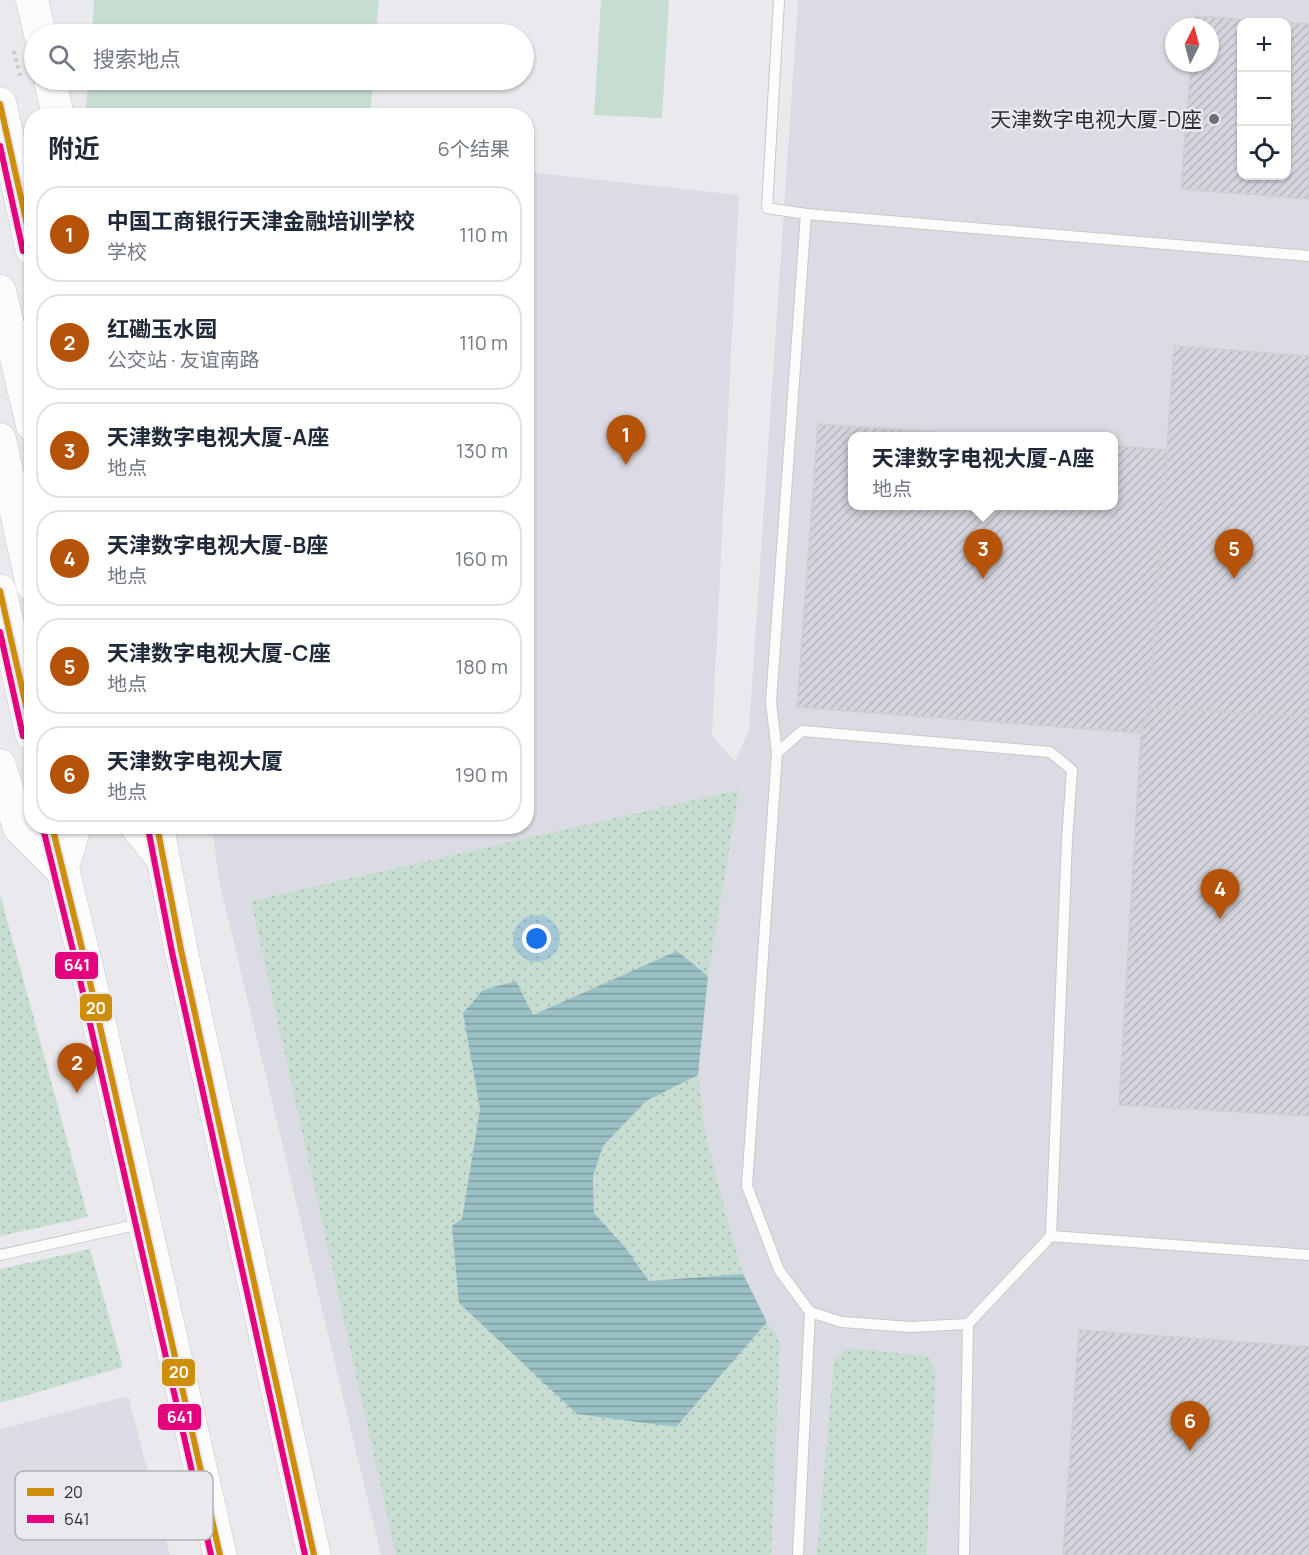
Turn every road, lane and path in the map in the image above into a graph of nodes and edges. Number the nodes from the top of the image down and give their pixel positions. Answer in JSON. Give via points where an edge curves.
{"nodes":[{"id":1,"x":32,"y":0,"type":"edge"},
{"id":2,"x":779,"y":0,"type":"edge"},
{"id":3,"x":28,"y":24,"type":"edge"},
{"id":4,"x":24,"y":90,"type":"edge"},
{"id":5,"x":25,"y":108,"type":"edge"},
{"id":6,"x":48,"y":108,"type":"edge"},
{"id":7,"x":806,"y":214,"type":"junction"},
{"id":8,"x":1309,"y":256,"type":"edge"},
{"id":9,"x":0,"y":291,"type":"edge"},
{"id":10,"x":24,"y":392,"type":"edge"},
{"id":11,"x":0,"y":439,"type":"edge"},
{"id":12,"x":24,"y":548,"type":"edge"},
{"id":13,"x":0,"y":591,"type":"edge"},
{"id":14,"x":24,"y":698,"type":"edge"},
{"id":15,"x":777,"y":753,"type":"junction"},
{"id":16,"x":0,"y":765,"type":"edge"},
{"id":17,"x":24,"y":833,"type":"edge"},
{"id":18,"x":25,"y":834,"type":"edge"},
{"id":19,"x":54,"y":834,"type":"edge"},
{"id":20,"x":73,"y":834,"type":"edge"},
{"id":21,"x":142,"y":834,"type":"edge"},
{"id":22,"x":159,"y":834,"type":"edge"},
{"id":23,"x":170,"y":834,"type":"edge"},
{"id":24,"x":164,"y":861,"type":"junction"},
{"id":25,"x":62,"y":871,"type":"junction"},
{"id":26,"x":143,"y":1223,"type":"junction"},
{"id":27,"x":1052,"y":1236,"type":"junction"},
{"id":28,"x":0,"y":1255,"type":"edge"},
{"id":29,"x":1309,"y":1255,"type":"edge"},
{"id":30,"x":810,"y":1312,"type":"junction"},
{"id":31,"x":968,"y":1324,"type":"junction"},
{"id":32,"x":201,"y":1471,"type":"edge"},
{"id":33,"x":213,"y":1525,"type":"edge"},
{"id":34,"x":220,"y":1555,"type":"edge"},
{"id":35,"x":314,"y":1555,"type":"edge"},
{"id":36,"x":798,"y":1555,"type":"edge"},
{"id":37,"x":964,"y":1555,"type":"edge"}],
"edges":[{"from":1,"to":3,"type":"street"},
{"from":2,"to":7,"type":"lane","via":[[767,208]]},
{"from":4,"to":5,"type":"main road"},
{"from":4,"to":6,"type":"street"},
{"from":7,"to":8,"type":"lane"},
{"from":7,"to":15,"type":"lane","via":[[771,702]]},
{"from":9,"to":10,"type":"street"},
{"from":11,"to":12,"type":"street"},
{"from":13,"to":14,"type":"main road"},
{"from":15,"to":27,"type":"lane","via":[[802,731],[1050,752],[1072,770]]},
{"from":15,"to":30,"type":"lane","via":[[747,1186],[779,1270]]},
{"from":16,"to":17,"type":"street","via":[[19,828]]},
{"from":18,"to":25,"type":"street"},
{"from":19,"to":25,"type":"main road"},
{"from":20,"to":25,"type":"street"},
{"from":21,"to":24,"type":"street"},
{"from":22,"to":24,"type":"main road"},
{"from":23,"to":24,"type":"street"},
{"from":24,"to":35,"type":"main road"},
{"from":25,"to":26,"type":"main road"},
{"from":26,"to":28,"type":"lane"},
{"from":26,"to":32,"type":"main road"},
{"from":27,"to":29,"type":"lane"},
{"from":27,"to":31,"type":"lane"},
{"from":30,"to":31,"type":"lane","via":[[842,1322],[910,1327]]},
{"from":30,"to":36,"type":"lane"},
{"from":31,"to":37,"type":"lane"},
{"from":33,"to":34,"type":"main road"}]}
